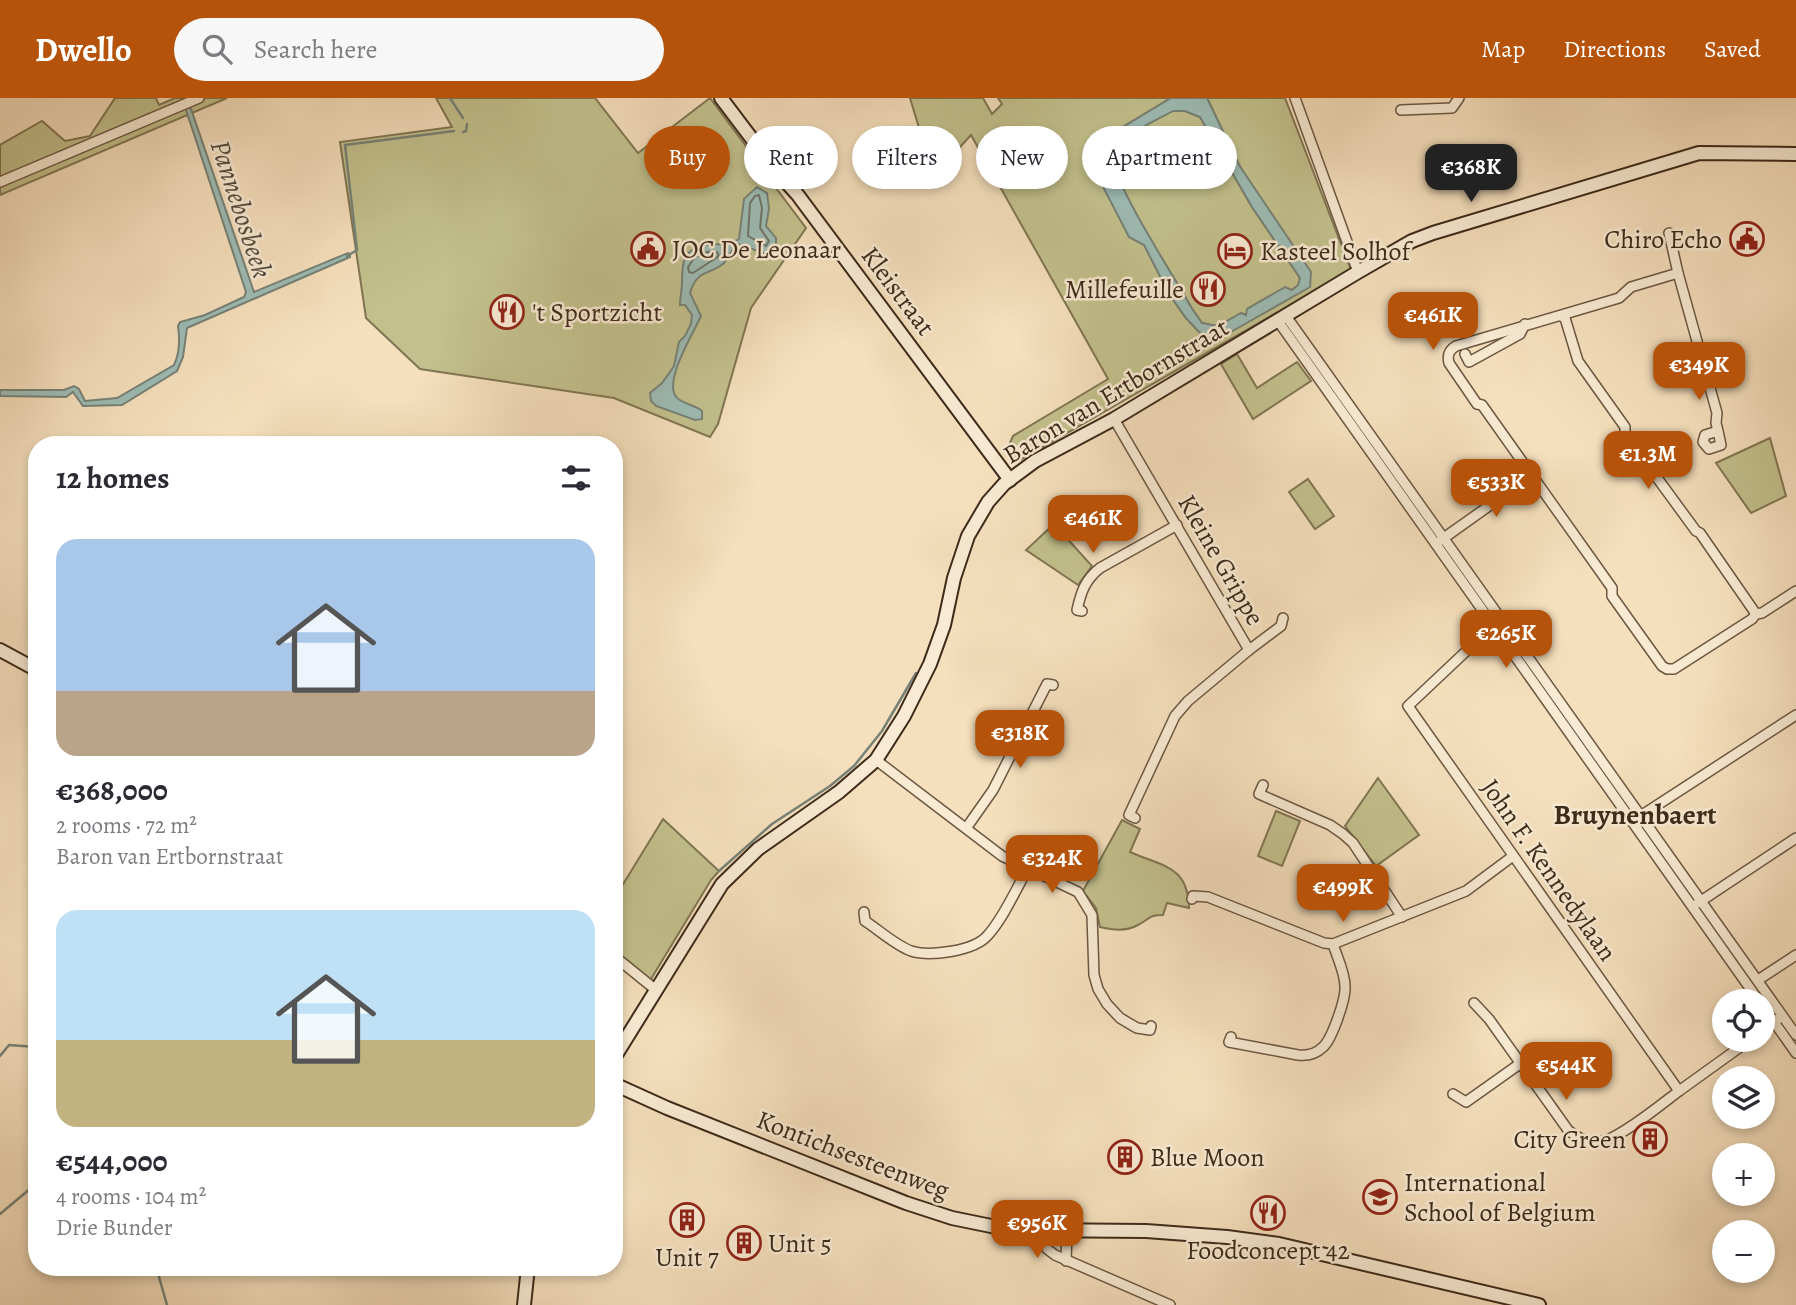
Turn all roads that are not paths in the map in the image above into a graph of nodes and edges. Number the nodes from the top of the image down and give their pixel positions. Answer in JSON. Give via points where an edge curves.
{"nodes":[{"id":1,"x":199,"y":98,"type":"edge"},
{"id":2,"x":721,"y":98,"type":"edge"},
{"id":3,"x":1295,"y":98,"type":"edge"},
{"id":4,"x":1459,"y":98,"type":"edge"},
{"id":5,"x":1401,"y":110,"type":"dead end"},
{"id":6,"x":1796,"y":154,"type":"edge"},
{"id":7,"x":0,"y":182,"type":"edge"},
{"id":8,"x":1669,"y":233,"type":"dead end"},
{"id":9,"x":1359,"y":272,"type":"junction"},
{"id":10,"x":1678,"y":273,"type":"junction"},
{"id":11,"x":1562,"y":316,"type":"junction"},
{"id":12,"x":1282,"y":319,"type":"junction"},
{"id":13,"x":1525,"y":324,"type":"junction"},
{"id":14,"x":1465,"y":354,"type":"dead end"},
{"id":15,"x":1114,"y":419,"type":"junction"},
{"id":16,"x":1718,"y":432,"type":"dead end"},
{"id":17,"x":1531,"y":476,"type":"junction"},
{"id":18,"x":1010,"y":480,"type":"junction"},
{"id":19,"x":1177,"y":525,"type":"junction"},
{"id":20,"x":1444,"y":538,"type":"junction"},
{"id":21,"x":1434,"y":545,"type":"junction"},
{"id":22,"x":1796,"y":591,"type":"edge"},
{"id":23,"x":1082,"y":611,"type":"dead end"},
{"id":24,"x":1756,"y":614,"type":"junction"},
{"id":25,"x":1283,"y":618,"type":"dead end"},
{"id":26,"x":1502,"y":618,"type":"junction"},
{"id":27,"x":1493,"y":626,"type":"junction"},
{"id":28,"x":0,"y":650,"type":"edge"},
{"id":29,"x":1250,"y":650,"type":"junction"},
{"id":30,"x":28,"y":665,"type":"edge"},
{"id":31,"x":1053,"y":685,"type":"dead end"},
{"id":32,"x":1796,"y":715,"type":"edge"},
{"id":33,"x":876,"y":760,"type":"junction"},
{"id":34,"x":1263,"y":785,"type":"dead end"},
{"id":35,"x":1641,"y":815,"type":"junction"},
{"id":36,"x":1135,"y":818,"type":"dead end"},
{"id":37,"x":1631,"y":821,"type":"junction"},
{"id":38,"x":967,"y":827,"type":"junction"},
{"id":39,"x":1796,"y":838,"type":"edge"},
{"id":40,"x":1513,"y":856,"type":"junction"},
{"id":41,"x":1027,"y":870,"type":"junction"},
{"id":42,"x":1192,"y":899,"type":"dead end"},
{"id":43,"x":1701,"y":901,"type":"junction"},
{"id":44,"x":1692,"y":907,"type":"junction"},
{"id":45,"x":864,"y":912,"type":"dead end"},
{"id":46,"x":1402,"y":917,"type":"junction"},
{"id":47,"x":1333,"y":944,"type":"junction"},
{"id":48,"x":1796,"y":955,"type":"edge"},
{"id":49,"x":623,"y":963,"type":"edge"},
{"id":50,"x":1758,"y":980,"type":"junction"},
{"id":51,"x":1751,"y":989,"type":"edge"},
{"id":52,"x":656,"y":990,"type":"junction"},
{"id":53,"x":1474,"y":1003,"type":"dead end"},
{"id":54,"x":1775,"y":1016,"type":"edge"},
{"id":55,"x":1778,"y":1019,"type":"junction"},
{"id":56,"x":1775,"y":1021,"type":"edge"},
{"id":57,"x":1151,"y":1026,"type":"dead end"},
{"id":58,"x":1796,"y":1035,"type":"edge"},
{"id":59,"x":1231,"y":1037,"type":"dead end"},
{"id":60,"x":623,"y":1043,"type":"edge"},
{"id":61,"x":1733,"y":1052,"type":"edge"},
{"id":62,"x":1796,"y":1053,"type":"edge"},
{"id":63,"x":1521,"y":1063,"type":"junction"},
{"id":64,"x":623,"y":1088,"type":"edge"},
{"id":65,"x":1679,"y":1091,"type":"junction"},
{"id":66,"x":1452,"y":1094,"type":"dead end"},
{"id":67,"x":1044,"y":1231,"type":"junction"},
{"id":68,"x":1067,"y":1231,"type":"junction"},
{"id":69,"x":1066,"y":1261,"type":"junction"},
{"id":70,"x":527,"y":1276,"type":"edge"},
{"id":71,"x":524,"y":1305,"type":"edge"},
{"id":72,"x":1170,"y":1305,"type":"edge"},
{"id":73,"x":1539,"y":1305,"type":"edge"}],
"edges":[{"from":1,"to":7,"type":"street"},
{"from":2,"to":18,"type":"street","name":"Kleistraat"},
{"from":3,"to":9,"type":"street"},
{"from":4,"to":5,"type":"street","via":[[1452,108]]},
{"from":6,"to":9,"type":"street","name":"Baron van Ertbornstraat","via":[[1699,153],[1433,233]]},
{"from":8,"to":10,"type":"street"},
{"from":9,"to":12,"type":"street","name":"Baron van Ertbornstraat"},
{"from":10,"to":11,"type":"street"},
{"from":10,"to":16,"type":"street","via":[[1717,413]]},
{"from":11,"to":13,"type":"street"},
{"from":11,"to":24,"type":"street","via":[[1578,361],[1625,426],[1625,434]]},
{"from":12,"to":15,"type":"street","name":"Baron van Ertbornstraat"},
{"from":12,"to":20,"type":"street"},
{"from":12,"to":21,"type":"street"},
{"from":13,"to":14,"type":"street","via":[[1520,334],[1469,362]]},
{"from":13,"to":17,"type":"street","via":[[1455,346],[1448,357],[1452,369]]},
{"from":15,"to":18,"type":"street","name":"Baron van Ertbornstraat","via":[[1035,461]]},
{"from":15,"to":19,"type":"street","name":"Kleine Grippe"},
{"from":17,"to":20,"type":"street"},
{"from":17,"to":24,"type":"street","via":[[1662,666],[1674,669]]},
{"from":18,"to":33,"type":"street","name":"Baron van Ertbornstraat","via":[[988,502],[968,536],[930,664]]},
{"from":19,"to":23,"type":"street","via":[[1090,576],[1081,591],[1077,610]]},
{"from":19,"to":29,"type":"street","name":"Kleine Grippe"},
{"from":20,"to":21,"type":"street"},
{"from":20,"to":26,"type":"street"},
{"from":21,"to":27,"type":"street"},
{"from":22,"to":24,"type":"street"},
{"from":25,"to":29,"type":"street","name":"Kleine Grippe","via":[[1281,626]]},
{"from":26,"to":27,"type":"street","name":"John F. Kennedylaan"},
{"from":26,"to":35,"type":"street"},
{"from":27,"to":37,"type":"street"},
{"from":27,"to":40,"type":"street","name":"John F. Kennedylaan","via":[[1408,706]]},
{"from":28,"to":30,"type":"street"},
{"from":29,"to":36,"type":"street","name":"Kleine Grippe","via":[[1175,716],[1129,815]]},
{"from":31,"to":38,"type":"street","via":[[1047,684],[993,790]]},
{"from":32,"to":35,"type":"street"},
{"from":33,"to":38,"type":"street"},
{"from":33,"to":52,"type":"street","name":"Baron van Ertbornstraat","via":[[758,849],[722,884]]},
{"from":34,"to":46,"type":"street","via":[[1259,794],[1330,825],[1353,843]]},
{"from":35,"to":37,"type":"street"},
{"from":35,"to":43,"type":"street"},
{"from":37,"to":44,"type":"street"},
{"from":38,"to":41,"type":"street"},
{"from":39,"to":43,"type":"street"},
{"from":40,"to":46,"type":"street","via":[[1466,891]]},
{"from":40,"to":65,"type":"street","name":"John F. Kennedylaan"},
{"from":41,"to":45,"type":"street","via":[[990,933],[981,943],[965,949],[909,950],[865,921]]},
{"from":41,"to":57,"type":"street","via":[[1077,892],[1092,915],[1098,989],[1120,1018],[1137,1028],[1150,1030]]},
{"from":42,"to":47,"type":"street","via":[[1208,897]]},
{"from":43,"to":44,"type":"street"},
{"from":43,"to":50,"type":"street"},
{"from":44,"to":51,"type":"street"},
{"from":46,"to":47,"type":"street"},
{"from":47,"to":59,"type":"street","via":[[1345,986],[1326,1045],[1306,1056],[1230,1042]]},
{"from":48,"to":50,"type":"street"},
{"from":49,"to":52,"type":"street"},
{"from":50,"to":55,"type":"street"},
{"from":52,"to":60,"type":"street","name":"Baron van Ertbornstraat"},
{"from":53,"to":63,"type":"street"},
{"from":54,"to":55,"type":"street"},
{"from":55,"to":56,"type":"street"},
{"from":55,"to":58,"type":"street"},
{"from":55,"to":62,"type":"street"},
{"from":61,"to":65,"type":"street"},
{"from":63,"to":65,"type":"street","via":[[1568,1130],[1589,1142],[1609,1140]]},
{"from":63,"to":66,"type":"street","via":[[1466,1102]]},
{"from":64,"to":67,"type":"street","name":"Kontichsesteenweg","via":[[906,1203],[996,1227]]},
{"from":67,"to":68,"type":"street","name":"Kontichsesteenweg"},
{"from":67,"to":69,"type":"street","via":[[1047,1249]]},
{"from":68,"to":69,"type":"street"},
{"from":68,"to":73,"type":"street","name":"Kontichsesteenweg","via":[[1146,1231],[1279,1244]]},
{"from":69,"to":72,"type":"street"},
{"from":70,"to":71,"type":"street"}]}
